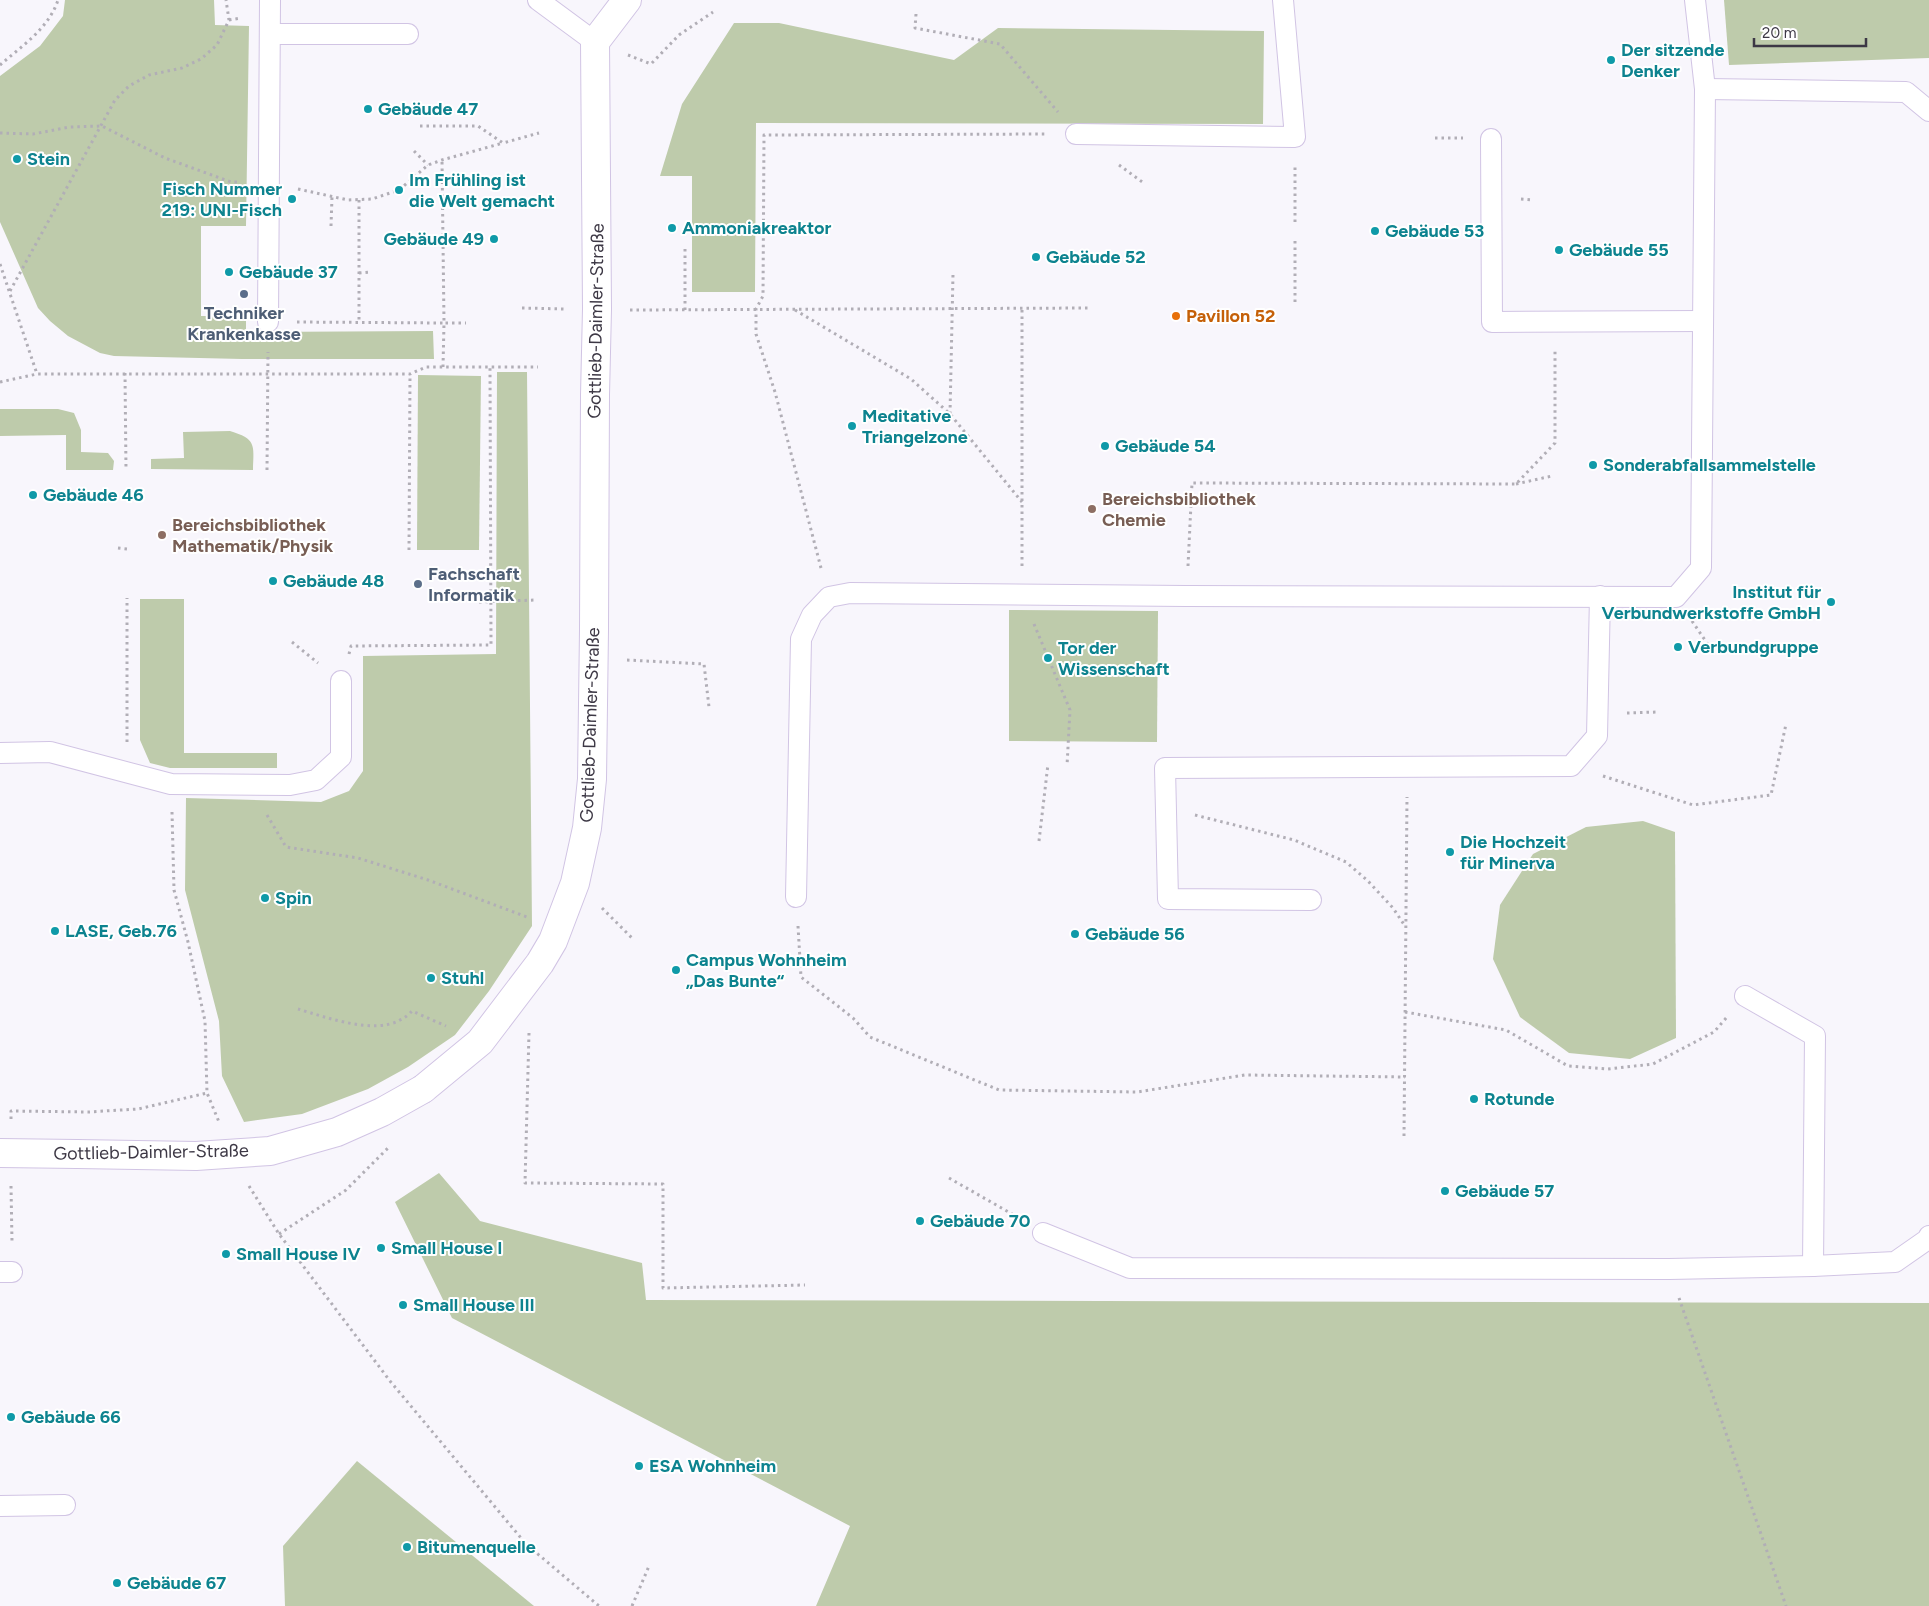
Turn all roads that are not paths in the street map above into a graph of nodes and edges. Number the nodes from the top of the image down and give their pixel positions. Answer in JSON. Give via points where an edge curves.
{"nodes":[{"id":1,"x":270,"y":0,"type":"edge"},
{"id":2,"x":538,"y":0,"type":"edge"},
{"id":3,"x":626,"y":0,"type":"edge"},
{"id":4,"x":1283,"y":0,"type":"edge"},
{"id":5,"x":1695,"y":0,"type":"edge"},
{"id":6,"x":271,"y":34,"type":"junction"},
{"id":7,"x":408,"y":34,"type":"dead end"},
{"id":8,"x":595,"y":42,"type":"junction"},
{"id":9,"x":1705,"y":89,"type":"junction"},
{"id":10,"x":1929,"y":111,"type":"edge"},
{"id":11,"x":1076,"y":134,"type":"road end"},
{"id":12,"x":1491,"y":139,"type":"dead end"},
{"id":13,"x":268,"y":322,"type":"road end"},
{"id":14,"x":1703,"y":322,"type":"junction"},
{"id":15,"x":1600,"y":596,"type":"junction"},
{"id":16,"x":341,"y":681,"type":"road end"},
{"id":17,"x":0,"y":753,"type":"edge"},
{"id":18,"x":796,"y":897,"type":"road end"},
{"id":19,"x":1311,"y":900,"type":"dead end"},
{"id":20,"x":1745,"y":996,"type":"road end"},
{"id":21,"x":6,"y":1153,"type":"edge"},
{"id":22,"x":1043,"y":1232,"type":"road end"},
{"id":23,"x":1929,"y":1236,"type":"edge"},
{"id":24,"x":1814,"y":1266,"type":"junction"},
{"id":25,"x":65,"y":1505,"type":"dead end"},
{"id":26,"x":0,"y":1506,"type":"edge"}],
"edges":[{"from":1,"to":6,"type":"lane"},
{"from":2,"to":8,"type":"lane"},
{"from":3,"to":8,"type":"street"},
{"from":4,"to":11,"type":"lane","via":[[1295,137]]},
{"from":5,"to":9,"type":"lane"},
{"from":6,"to":7,"type":"lane"},
{"from":6,"to":13,"type":"lane"},
{"from":8,"to":21,"type":"street","name":"Gottlieb-Daimler-Straße","bridge":true,"via":[[597,309],[592,779],[588,828],[575,883],[553,941],[480,1042],[423,1089],[337,1132],[270,1151],[196,1156]]},
{"from":9,"to":10,"type":"lane","via":[[1906,92]]},
{"from":9,"to":14,"type":"lane"},
{"from":12,"to":14,"type":"lane","via":[[1492,322]]},
{"from":14,"to":15,"type":"lane","via":[[1701,568],[1676,597]]},
{"from":15,"to":18,"type":"lane","via":[[850,592],[829,597],[812,615],[801,639]]},
{"from":15,"to":19,"type":"lane","via":[[1597,736],[1571,766],[1165,768],[1168,899]]},
{"from":16,"to":17,"type":"lane","via":[[341,757],[316,780],[290,785],[171,784],[50,752]]},
{"from":20,"to":24,"type":"lane","via":[[1815,1036]]},
{"from":22,"to":24,"type":"lane","via":[[1130,1268],[1669,1269]]},
{"from":23,"to":24,"type":"lane","via":[[1895,1262]]},
{"from":25,"to":26,"type":"lane"}]}
